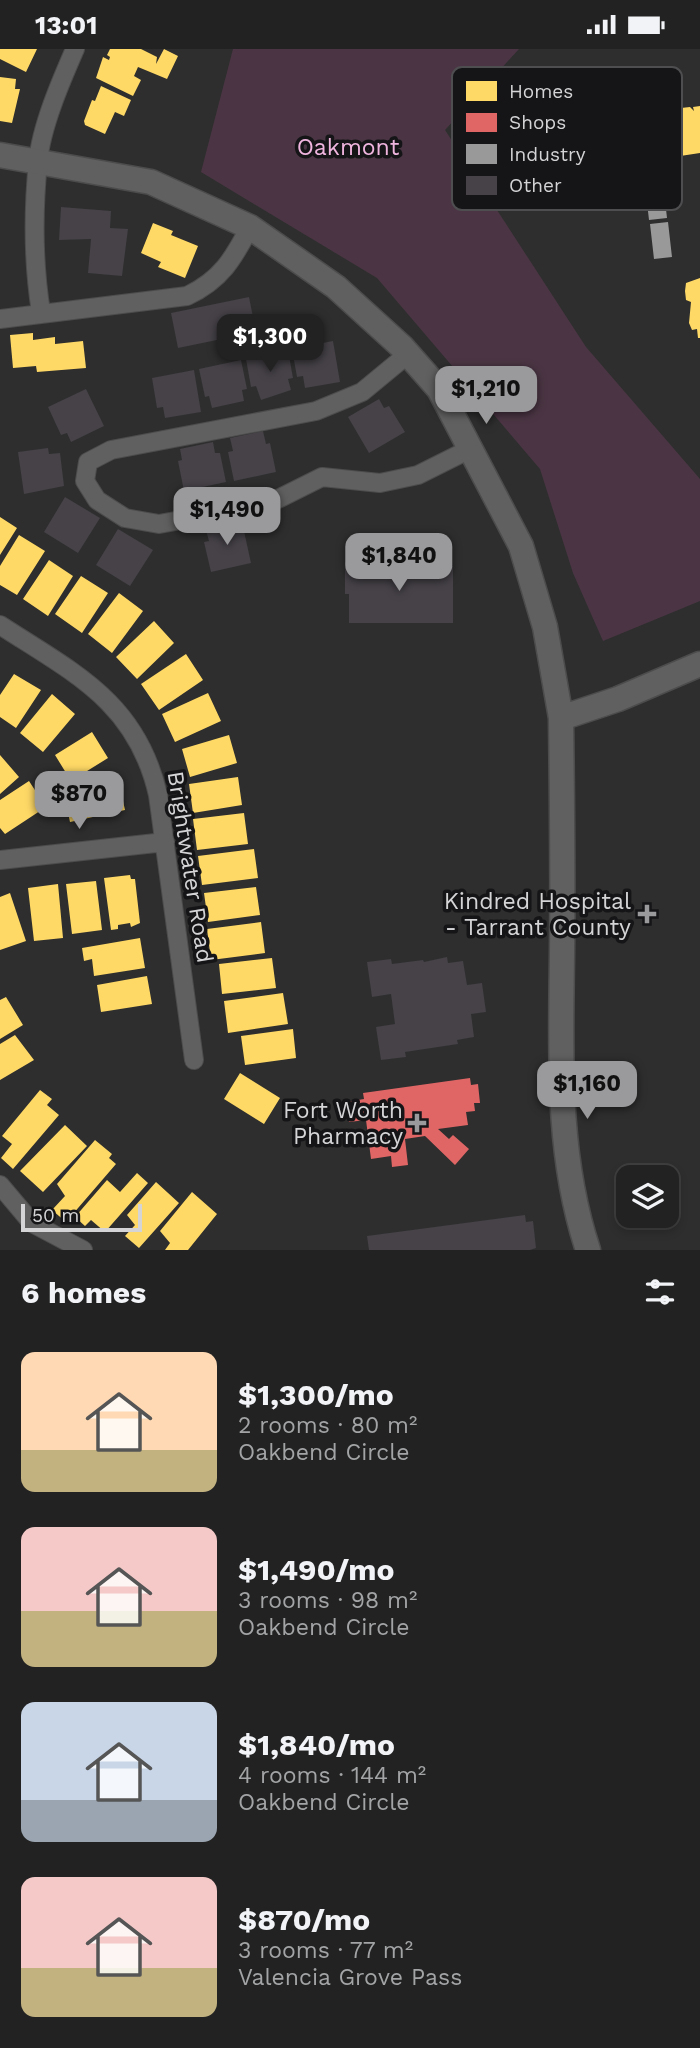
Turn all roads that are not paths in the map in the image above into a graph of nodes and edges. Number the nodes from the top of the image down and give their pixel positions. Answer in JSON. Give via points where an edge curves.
{"nodes":[{"id":1,"x":75,"y":49,"type":"edge"},
{"id":2,"x":0,"y":155,"type":"edge"},
{"id":3,"x":38,"y":160,"type":"junction"},
{"id":4,"x":250,"y":227,"type":"junction"},
{"id":5,"x":41,"y":312,"type":"junction"},
{"id":6,"x":0,"y":319,"type":"edge"},
{"id":7,"x":408,"y":354,"type":"junction"},
{"id":8,"x":472,"y":448,"type":"junction"},
{"id":9,"x":0,"y":625,"type":"edge"},
{"id":10,"x":700,"y":664,"type":"edge"},
{"id":11,"x":561,"y":717,"type":"junction"},
{"id":12,"x":165,"y":842,"type":"junction"},
{"id":13,"x":0,"y":860,"type":"edge"},
{"id":14,"x":194,"y":1060,"type":"dead end"},
{"id":15,"x":0,"y":1185,"type":"edge"},
{"id":16,"x":83,"y":1250,"type":"edge"},
{"id":17,"x":588,"y":1250,"type":"edge"}],
"edges":[{"from":1,"to":3,"type":"street"},
{"from":2,"to":3,"type":"street"},
{"from":3,"to":4,"type":"street","via":[[151,182]]},
{"from":3,"to":5,"type":"street","via":[[33,260]]},
{"from":4,"to":5,"type":"street","via":[[227,269],[209,286],[187,296]]},
{"from":4,"to":7,"type":"street","via":[[336,287]]},
{"from":5,"to":6,"type":"street"},
{"from":7,"to":8,"type":"street","via":[[439,389]]},
{"from":7,"to":8,"type":"street","via":[[362,392],[316,411],[103,453],[88,462],[85,481],[97,500],[125,519],[159,524],[253,507],[323,477],[380,483],[418,475]]},
{"from":8,"to":11,"type":"street","via":[[524,557],[545,627]]},
{"from":9,"to":12,"type":"street","name":"Brightwater Road","via":[[92,684],[119,710],[140,741],[154,776]]},
{"from":10,"to":11,"type":"street"},
{"from":11,"to":17,"type":"street","via":[[564,1128],[570,1181]]},
{"from":12,"to":13,"type":"street"},
{"from":12,"to":14,"type":"street","name":"Brightwater Road"},
{"from":15,"to":16,"type":"street","via":[[32,1223]]}]}
